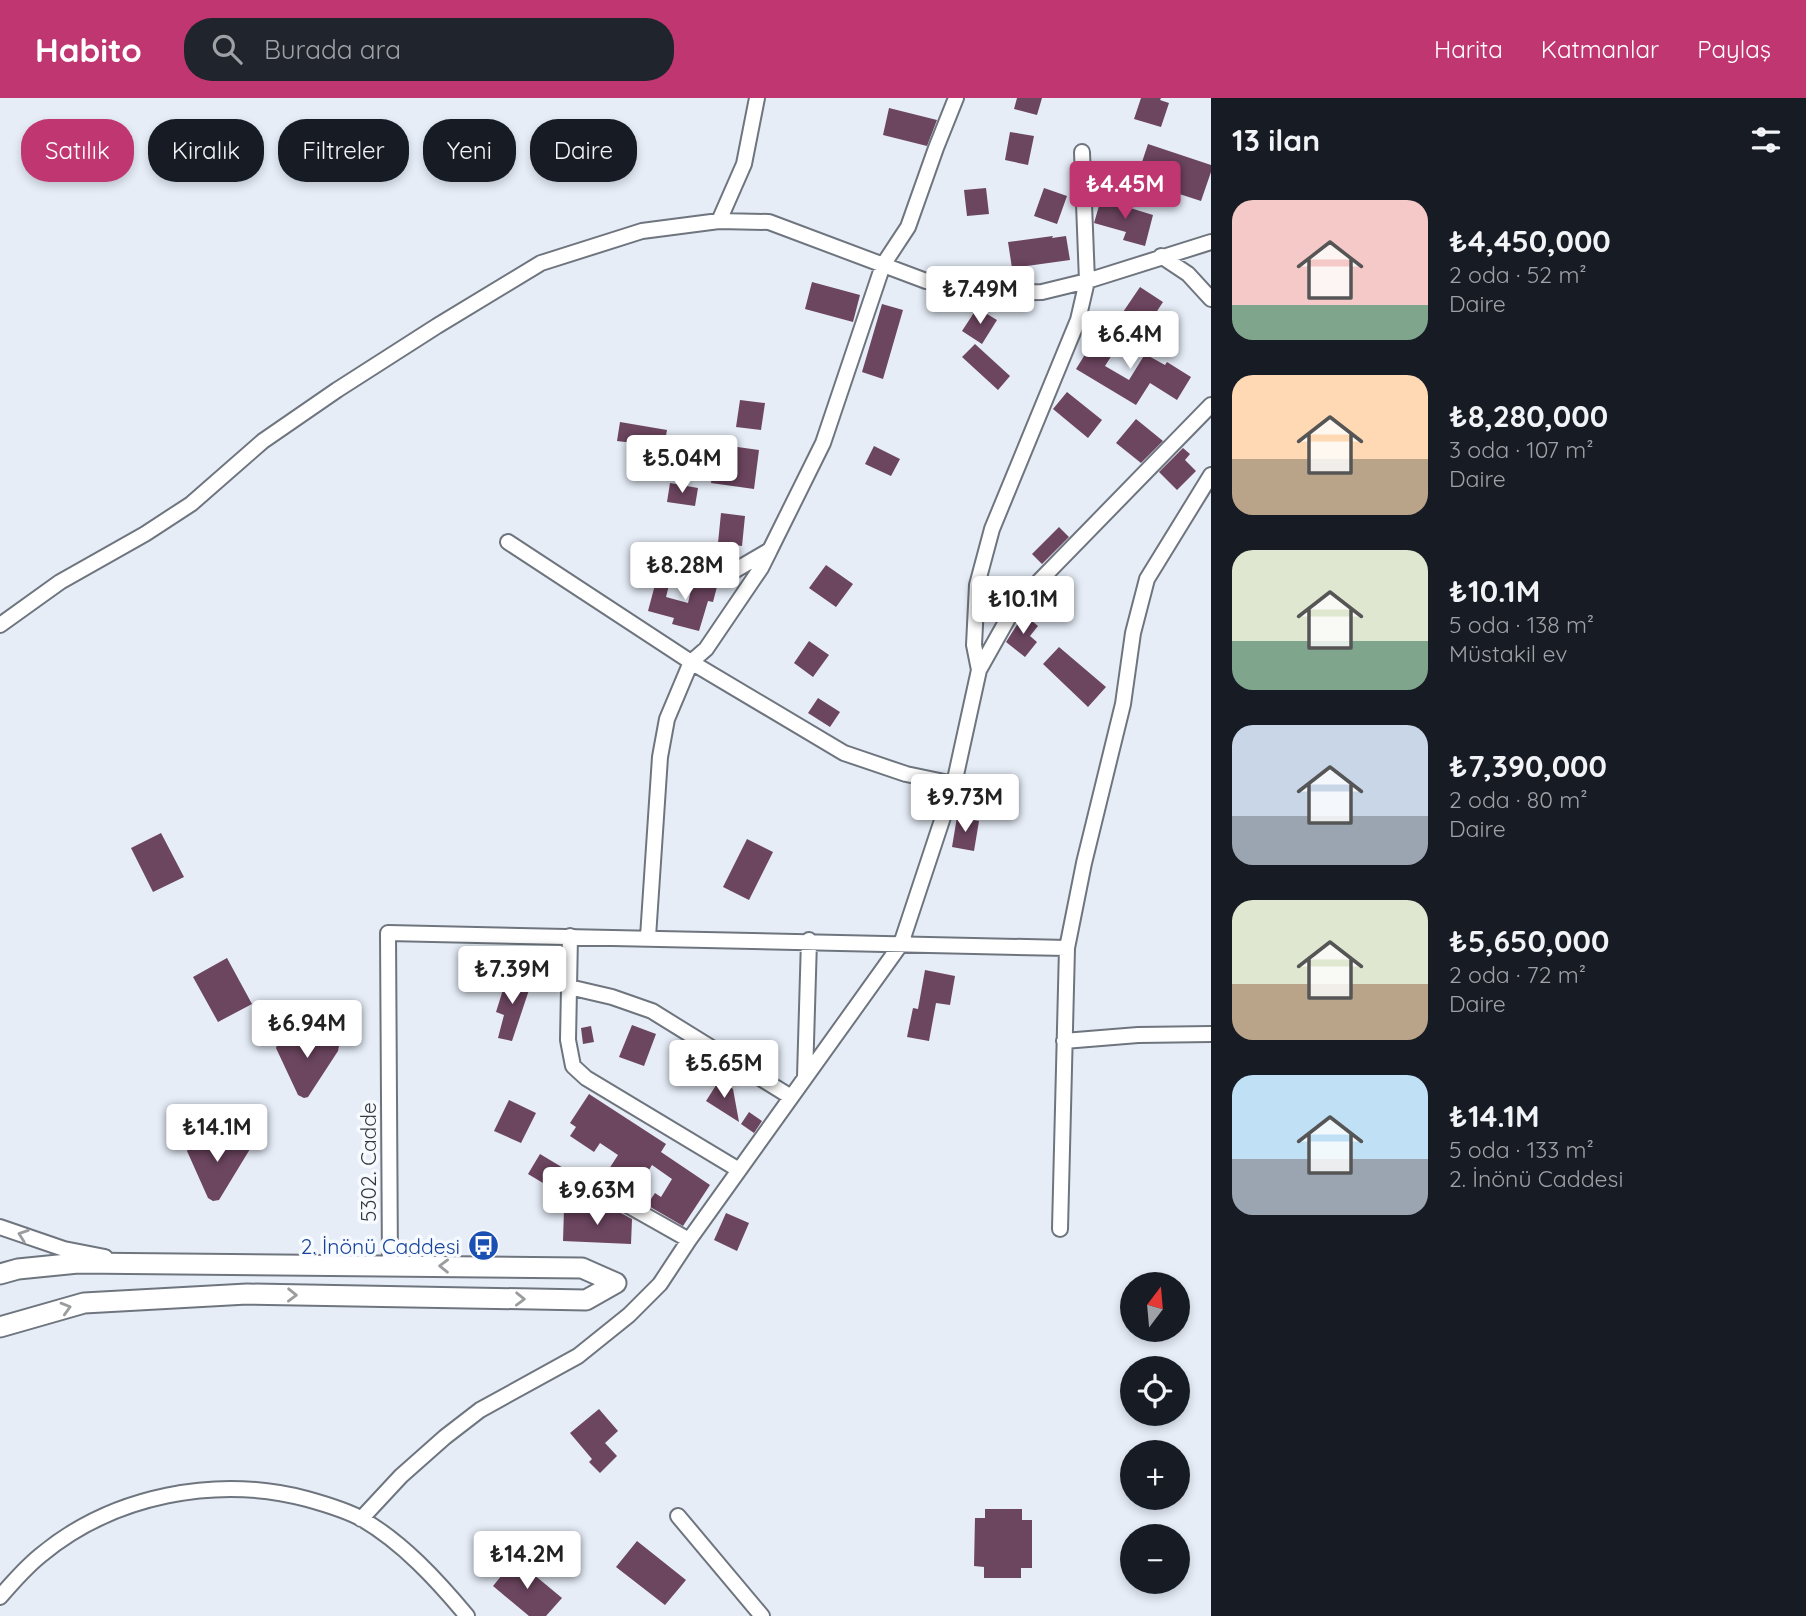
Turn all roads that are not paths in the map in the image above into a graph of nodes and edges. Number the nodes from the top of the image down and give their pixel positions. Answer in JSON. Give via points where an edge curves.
{"nodes":[{"id":1,"x":757,"y":98,"type":"edge"},
{"id":2,"x":956,"y":98,"type":"edge"},
{"id":3,"x":1082,"y":152,"type":"dead end"},
{"id":4,"x":719,"y":221,"type":"junction"},
{"id":5,"x":1211,"y":242,"type":"edge"},
{"id":6,"x":1161,"y":256,"type":"junction"},
{"id":7,"x":883,"y":265,"type":"junction"},
{"id":8,"x":1087,"y":281,"type":"junction"},
{"id":9,"x":1211,"y":299,"type":"edge"},
{"id":10,"x":1211,"y":405,"type":"edge"},
{"id":11,"x":1211,"y":475,"type":"edge"},
{"id":12,"x":509,"y":542,"type":"dead end"},
{"id":13,"x":770,"y":550,"type":"junction"},
{"id":14,"x":727,"y":575,"type":"dead end"},
{"id":15,"x":0,"y":625,"type":"edge"},
{"id":16,"x":691,"y":662,"type":"junction"},
{"id":17,"x":979,"y":670,"type":"junction"},
{"id":18,"x":954,"y":784,"type":"junction"},
{"id":19,"x":570,"y":936,"type":"junction"},
{"id":20,"x":648,"y":937,"type":"junction"},
{"id":21,"x":809,"y":940,"type":"junction"},
{"id":22,"x":901,"y":944,"type":"junction"},
{"id":23,"x":1067,"y":948,"type":"junction"},
{"id":24,"x":569,"y":986,"type":"junction"},
{"id":25,"x":1211,"y":1034,"type":"edge"},
{"id":26,"x":1064,"y":1041,"type":"junction"},
{"id":27,"x":805,"y":1077,"type":"junction"},
{"id":28,"x":791,"y":1097,"type":"junction"},
{"id":29,"x":739,"y":1170,"type":"junction"},
{"id":30,"x":581,"y":1179,"type":"dead end"},
{"id":31,"x":0,"y":1227,"type":"edge"},
{"id":32,"x":1060,"y":1229,"type":"dead end"},
{"id":33,"x":689,"y":1240,"type":"junction"},
{"id":34,"x":137,"y":1263,"type":"junction"},
{"id":35,"x":390,"y":1266,"type":"junction"},
{"id":36,"x":0,"y":1274,"type":"edge"},
{"id":37,"x":390,"y":1297,"type":"junction"},
{"id":38,"x":0,"y":1327,"type":"edge"},
{"id":39,"x":678,"y":1516,"type":"dead end"},
{"id":40,"x":361,"y":1519,"type":"junction"},
{"id":41,"x":0,"y":1597,"type":"edge"},
{"id":42,"x":467,"y":1616,"type":"edge"},
{"id":43,"x":762,"y":1616,"type":"edge"}],
"edges":[{"from":1,"to":4,"type":"street","via":[[744,164]]},
{"from":2,"to":7,"type":"street","via":[[908,227]]},
{"from":3,"to":8,"type":"street"},
{"from":4,"to":7,"type":"street","via":[[769,222]]},
{"from":4,"to":15,"type":"street","via":[[642,231],[541,263],[337,390],[263,441],[191,504],[60,582]]},
{"from":5,"to":6,"type":"street"},
{"from":6,"to":8,"type":"street"},
{"from":6,"to":9,"type":"street","via":[[1188,274]]},
{"from":7,"to":8,"type":"street","via":[[926,281],[990,293],[1042,292]]},
{"from":7,"to":13,"type":"street","via":[[823,443]]},
{"from":8,"to":17,"type":"street","via":[[1077,320],[992,529],[977,585],[974,645]]},
{"from":10,"to":17,"type":"street","via":[[1015,606]]},
{"from":11,"to":23,"type":"street","via":[[1147,579]]},
{"from":12,"to":16,"type":"street"},
{"from":13,"to":14,"type":"street"},
{"from":13,"to":16,"type":"street","via":[[706,649]]},
{"from":16,"to":18,"type":"street","via":[[844,753]]},
{"from":16,"to":20,"type":"street","via":[[662,739]]},
{"from":17,"to":18,"type":"street"},
{"from":18,"to":22,"type":"street"},
{"from":19,"to":20,"type":"street"},
{"from":19,"to":24,"type":"street"},
{"from":19,"to":35,"type":"street","name":"5302. Cadde","via":[[388,933]]},
{"from":20,"to":21,"type":"street"},
{"from":21,"to":22,"type":"street"},
{"from":21,"to":27,"type":"street"},
{"from":22,"to":23,"type":"street"},
{"from":22,"to":27,"type":"street"},
{"from":23,"to":26,"type":"street"},
{"from":24,"to":28,"type":"street","via":[[652,1011]]},
{"from":24,"to":29,"type":"street","via":[[568,1040],[579,1073]]},
{"from":25,"to":26,"type":"street"},
{"from":26,"to":32,"type":"street"},
{"from":27,"to":28,"type":"street"},
{"from":28,"to":29,"type":"street"},
{"from":29,"to":33,"type":"street"},
{"from":30,"to":33,"type":"street"},
{"from":34,"to":31,"type":"street","one_way":true,"via":[[64,1249]]},
{"from":33,"to":40,"type":"street","via":[[660,1284],[629,1314],[578,1356],[503,1397],[454,1431],[401,1476]]},
{"from":34,"to":35,"type":"main road"},
{"from":34,"to":36,"type":"main road","via":[[78,1263]]},
{"from":35,"to":37,"type":"main road"},
{"from":37,"to":35,"type":"main road","one_way":true,"via":[[586,1300],[616,1283],[582,1268]]},
{"from":38,"to":37,"type":"main road","one_way":true,"via":[[84,1303],[247,1294]]},
{"from":39,"to":43,"type":"street"},
{"from":40,"to":41,"type":"street","via":[[324,1504],[251,1488],[179,1493],[88,1523],[40,1555]]},
{"from":40,"to":42,"type":"street","via":[[404,1550]]}]}
